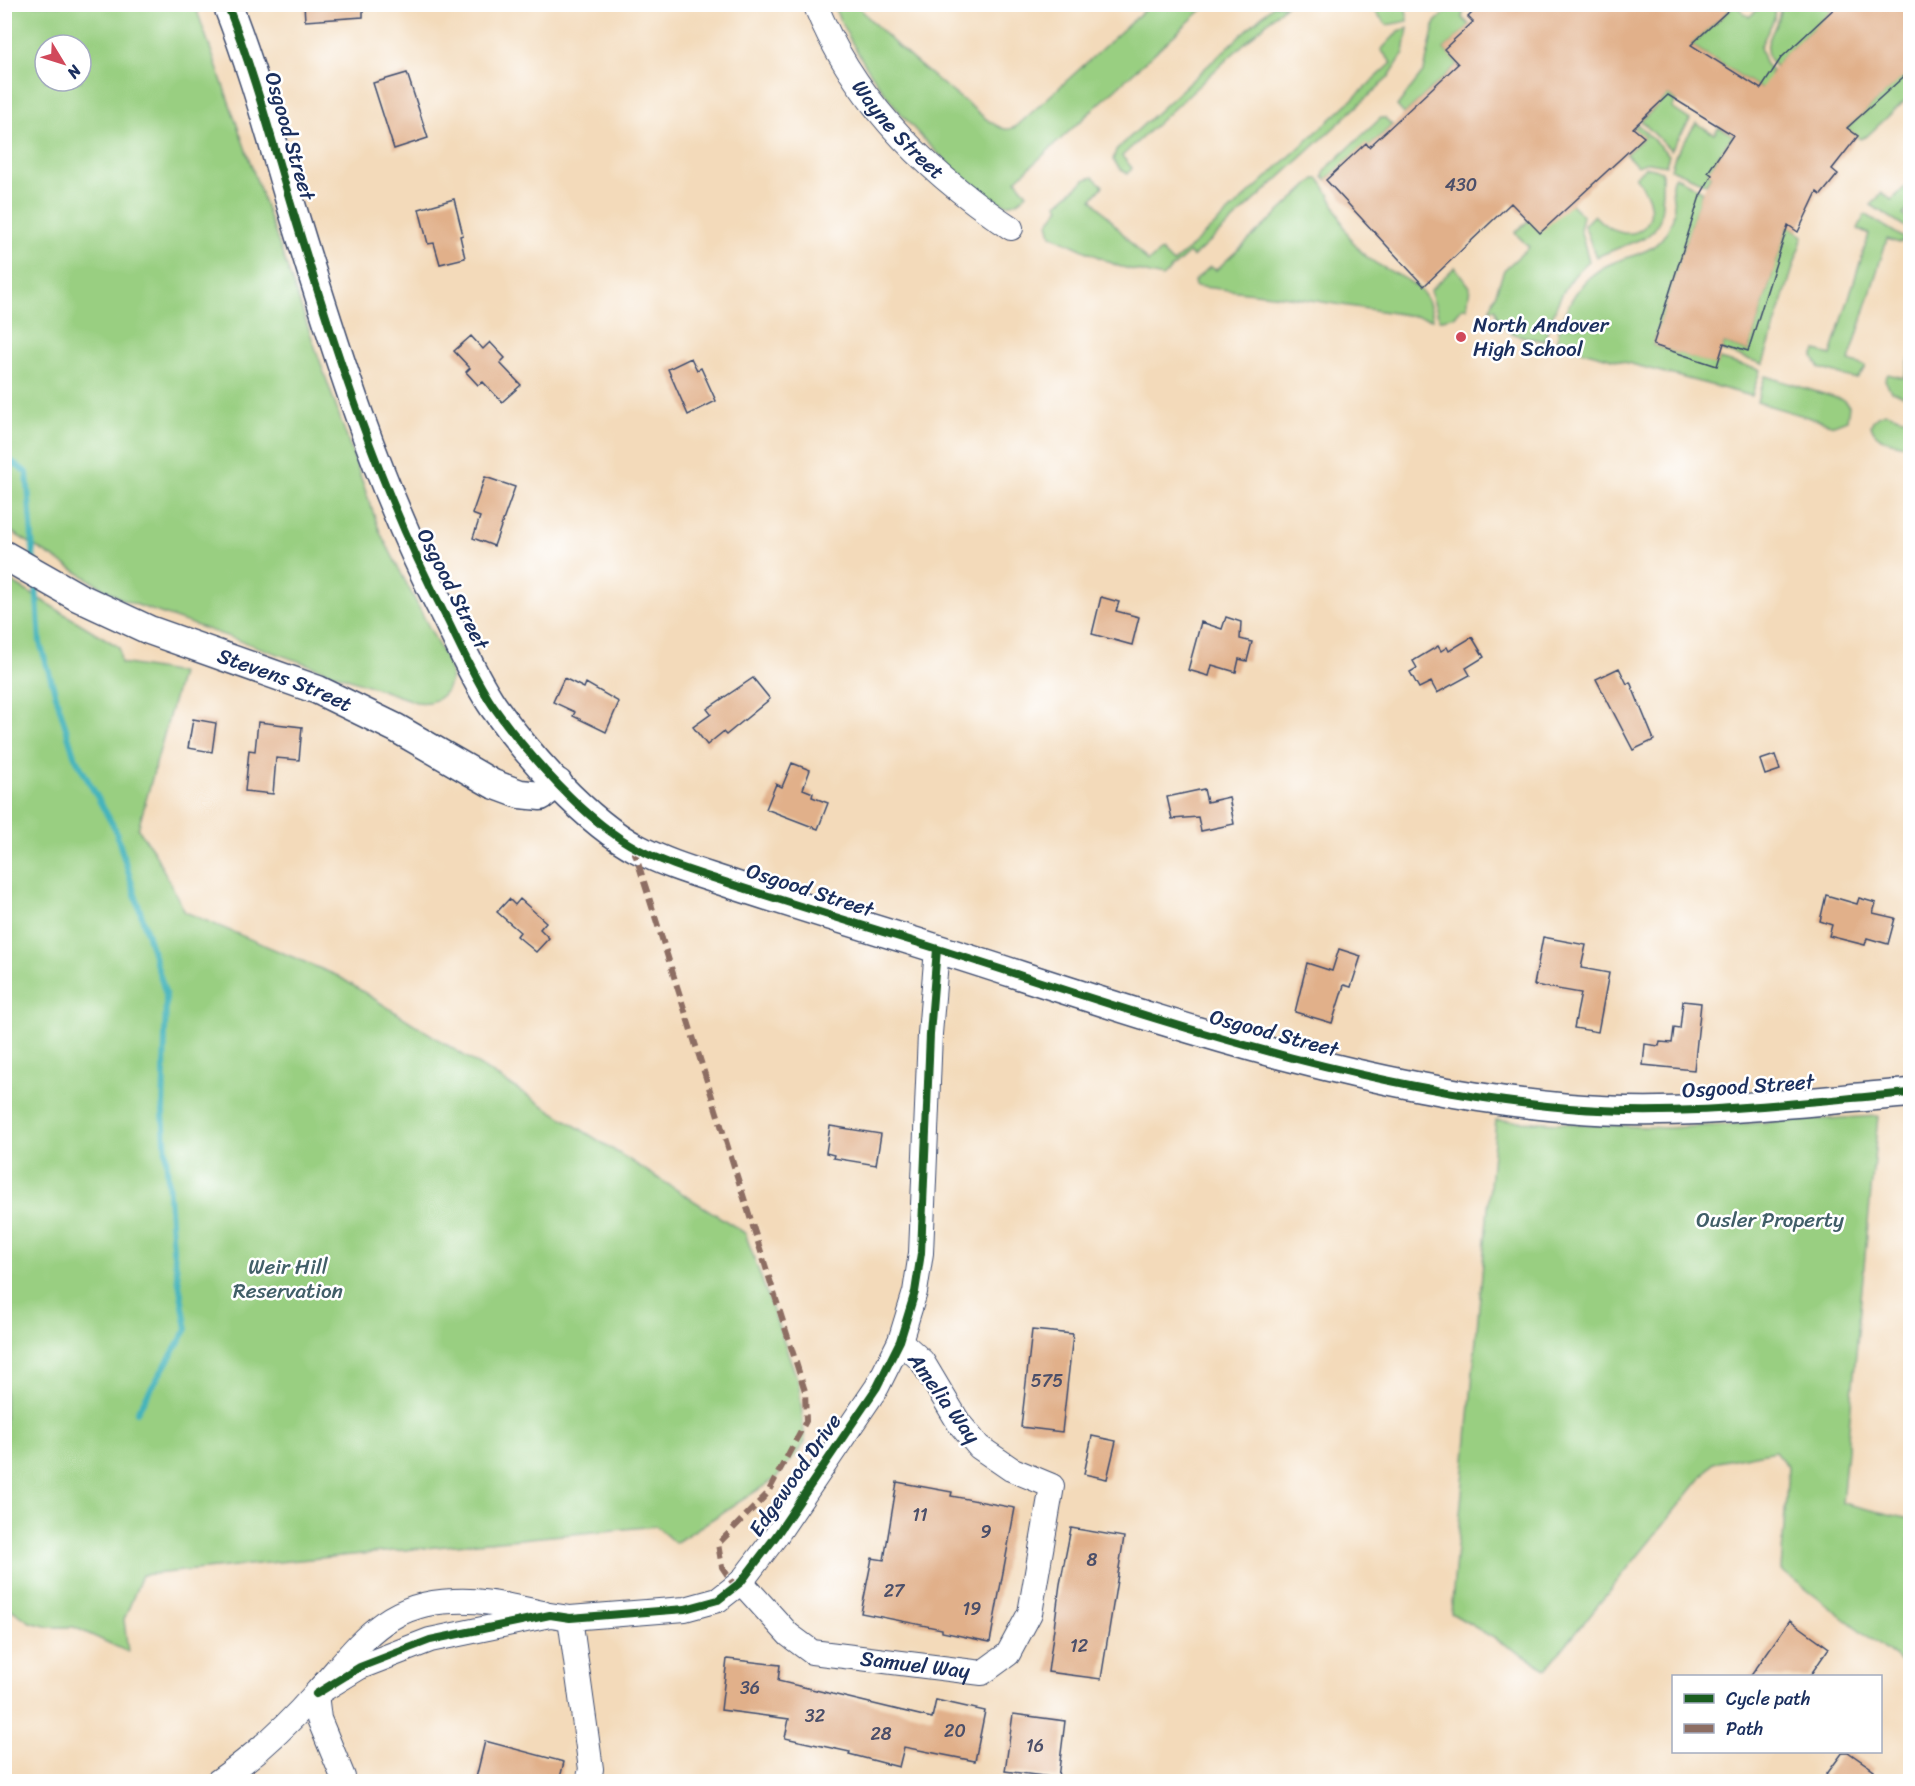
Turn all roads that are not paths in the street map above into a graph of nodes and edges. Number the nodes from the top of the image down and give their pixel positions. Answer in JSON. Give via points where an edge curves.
{"nodes":[{"id":1,"x":226,"y":4,"type":"edge"},
{"id":2,"x":815,"y":4,"type":"edge"},
{"id":3,"x":1011,"y":228,"type":"dead end"},
{"id":4,"x":4,"y":555,"type":"edge"},
{"id":5,"x":558,"y":783,"type":"junction"},
{"id":6,"x":937,"y":949,"type":"junction"},
{"id":7,"x":1911,"y":1093,"type":"edge"},
{"id":8,"x":900,"y":1341,"type":"junction"},
{"id":9,"x":1052,"y":1486,"type":"joint"},
{"id":10,"x":741,"y":1582,"type":"junction"},
{"id":11,"x":560,"y":1616,"type":"junction"},
{"id":12,"x":316,"y":1694,"type":"junction"},
{"id":13,"x":216,"y":1782,"type":"edge"},
{"id":14,"x":343,"y":1782,"type":"edge"},
{"id":15,"x":588,"y":1782,"type":"edge"}],
"edges":[{"from":1,"to":5,"type":"street","name":"Osgood Street","via":[[252,72],[340,364],[394,509],[491,702]]},
{"from":2,"to":3,"type":"street","name":"Wayne Street","via":[[846,69],[884,121],[952,188]]},
{"from":4,"to":5,"type":"street","name":"Stevens Street","via":[[78,597],[149,630],[318,690],[396,728],[493,783],[520,794],[542,796]]},
{"from":5,"to":6,"type":"street","name":"Osgood Street","via":[[594,819],[633,847],[663,861]]},
{"from":6,"to":7,"type":"street","name":"Osgood Street","via":[[1213,1036],[1369,1076],[1492,1100],[1576,1109],[1655,1110]]},
{"from":6,"to":8,"type":"street","name":"Edgewood Drive","via":[[921,1253],[915,1292]]},
{"from":8,"to":9,"type":"street","name":"Amelia Way","via":[[922,1361],[959,1423],[979,1447],[1011,1469]]},
{"from":8,"to":10,"type":"street","name":"Edgewood Drive","via":[[877,1387]]},
{"from":9,"to":10,"type":"street","name":"Samuel Way","via":[[1030,1613],[1008,1654],[982,1673],[812,1652],[789,1635]]},
{"from":10,"to":11,"type":"street","name":"Edgewood Drive","via":[[718,1600],[685,1609]]},
{"from":11,"to":12,"type":"street","name":"Edgewood Drive","via":[[430,1640],[360,1667]]},
{"from":11,"to":12,"type":"street","name":"Edgewood Drive","via":[[491,1602],[452,1600],[418,1607],[380,1624],[354,1646]]},
{"from":11,"to":15,"type":"street","via":[[591,1769]]},
{"from":12,"to":13,"type":"street","name":"Edgewood Drive","via":[[278,1734]]},
{"from":12,"to":14,"type":"street","via":[[319,1719]]}]}
